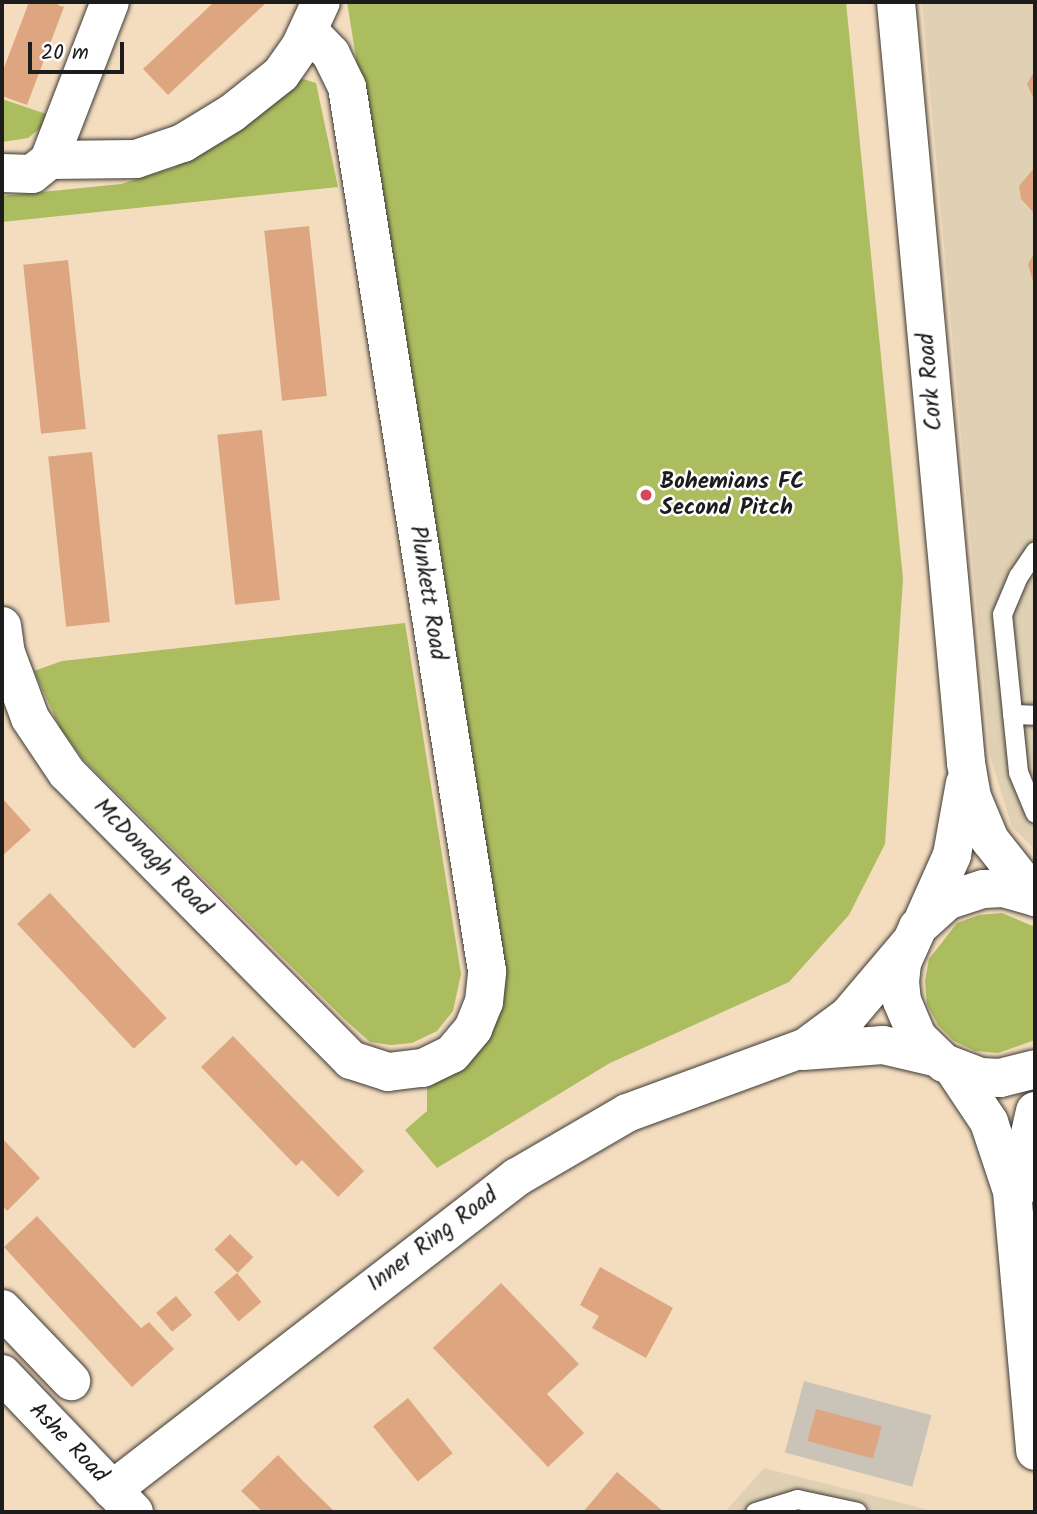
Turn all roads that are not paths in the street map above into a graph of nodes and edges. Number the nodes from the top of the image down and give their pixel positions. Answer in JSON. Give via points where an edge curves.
{"nodes":[{"id":1,"x":110,"y":2,"type":"edge"},
{"id":2,"x":896,"y":2,"type":"edge"},
{"id":3,"x":315,"y":16,"type":"edge"},
{"id":4,"x":49,"y":160,"type":"junction"},
{"id":5,"x":2,"y":173,"type":"edge"},
{"id":6,"x":1035,"y":551,"type":"edge"},
{"id":7,"x":2,"y":626,"type":"edge"},
{"id":8,"x":1012,"y":714,"type":"junction"},
{"id":9,"x":1035,"y":715,"type":"edge"},
{"id":10,"x":966,"y":763,"type":"junction"},
{"id":11,"x":1035,"y":813,"type":"edge"},
{"id":12,"x":1035,"y":897,"type":"edge"},
{"id":13,"x":914,"y":936,"type":"junction"},
{"id":14,"x":790,"y":1054,"type":"junction"},
{"id":15,"x":351,"y":1060,"type":"joint"},
{"id":16,"x":946,"y":1063,"type":"junction"},
{"id":17,"x":1035,"y":1069,"type":"edge"},
{"id":18,"x":1035,"y":1111,"type":"edge"},
{"id":19,"x":1015,"y":1207,"type":"junction"},
{"id":20,"x":2,"y":1309,"type":"edge"},
{"id":21,"x":2,"y":1374,"type":"edge"},
{"id":22,"x":71,"y":1381,"type":"dead end"},
{"id":23,"x":1035,"y":1451,"type":"edge"},
{"id":24,"x":123,"y":1501,"type":"edge"},
{"id":25,"x":755,"y":1512,"type":"edge"},
{"id":26,"x":857,"y":1512,"type":"edge"}],
"edges":[{"from":1,"to":4,"type":"main road"},
{"from":2,"to":10,"type":"main road","name":"Cork Road"},
{"from":3,"to":4,"type":"main road","via":[[295,56],[271,83],[183,143],[136,159]]},
{"from":3,"to":15,"type":"main road","name":"Plunkett Road","via":[[347,87],[487,971],[484,1002],[473,1029],[452,1054],[423,1068],[388,1072]]},
{"from":4,"to":5,"type":"main road","via":[[32,174]]},
{"from":6,"to":8,"type":"lane","via":[[1002,614]]},
{"from":7,"to":15,"type":"main road","name":"McDonagh Road","via":[[6,653],[30,718],[67,773]]},
{"from":8,"to":9,"type":"lane"},
{"from":8,"to":11,"type":"lane","via":[[1018,772]]},
{"from":10,"to":12,"type":"main road","via":[[972,796],[990,840]]},
{"from":10,"to":13,"type":"main road","via":[[963,806],[952,855]]},
{"from":12,"to":13,"type":"main road","via":[[1004,888],[965,893],[947,901]]},
{"from":13,"to":14,"type":"main road","name":"Inner Ring Road","via":[[848,1016]]},
{"from":13,"to":16,"type":"main road","via":[[902,962],[902,1001],[917,1037]]},
{"from":14,"to":16,"type":"main road","name":"Inner Ring Road","via":[[883,1045]]},
{"from":14,"to":24,"type":"main road","name":"Inner Ring Road","via":[[649,1104],[545,1157],[457,1220]]},
{"from":16,"to":17,"type":"main road","name":"Inner Ring Road","via":[[1000,1078]]},
{"from":16,"to":19,"type":"main road","via":[[989,1122]]},
{"from":18,"to":19,"type":"main road"},
{"from":19,"to":23,"type":"main road"},
{"from":20,"to":22,"type":"main road"},
{"from":21,"to":24,"type":"main road","name":"Ashe Road"},
{"from":25,"to":26,"type":"lane","via":[[797,1499]]}]}
